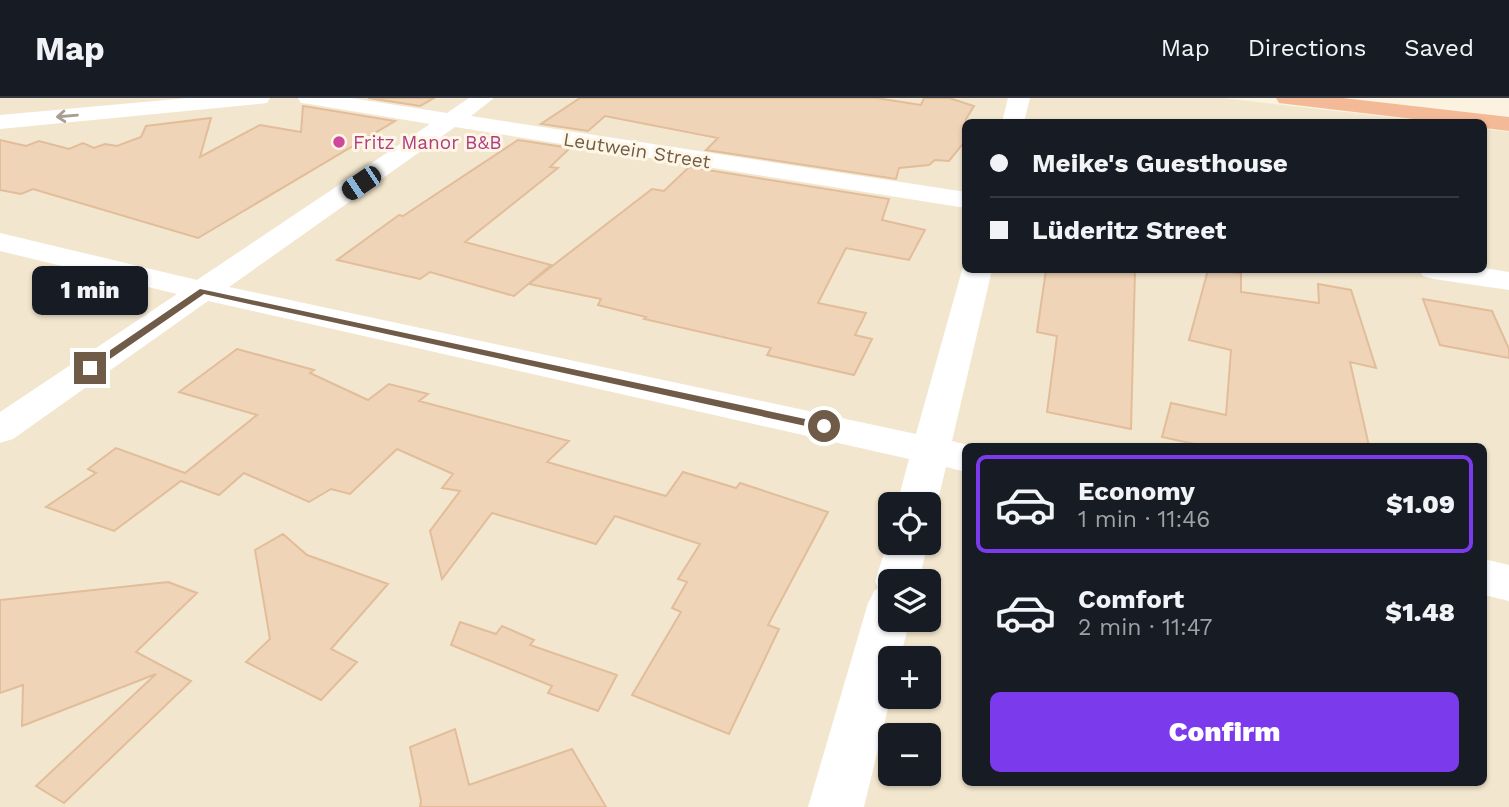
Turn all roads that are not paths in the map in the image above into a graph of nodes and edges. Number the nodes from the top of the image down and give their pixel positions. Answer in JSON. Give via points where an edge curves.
{"nodes":[{"id":1,"x":112,"y":98,"type":"edge"},
{"id":2,"x":260,"y":98,"type":"edge"},
{"id":3,"x":309,"y":98,"type":"edge"},
{"id":4,"x":483,"y":98,"type":"edge"},
{"id":5,"x":1018,"y":98,"type":"edge"},
{"id":6,"x":1287,"y":98,"type":"edge"},
{"id":7,"x":1366,"y":98,"type":"edge"},
{"id":8,"x":134,"y":110,"type":"junction"},
{"id":9,"x":1509,"y":113,"type":"edge"},
{"id":10,"x":1014,"y":119,"type":"edge"},
{"id":11,"x":1466,"y":119,"type":"edge"},
{"id":12,"x":1487,"y":121,"type":"edge"},
{"id":13,"x":0,"y":122,"type":"edge"},
{"id":14,"x":451,"y":122,"type":"junction"},
{"id":15,"x":1509,"y":124,"type":"edge"},
{"id":16,"x":962,"y":199,"type":"edge"},
{"id":17,"x":0,"y":242,"type":"edge"},
{"id":18,"x":975,"y":273,"type":"edge"},
{"id":19,"x":1454,"y":273,"type":"edge"},
{"id":20,"x":1509,"y":281,"type":"edge"},
{"id":21,"x":203,"y":291,"type":"junction"},
{"id":22,"x":0,"y":430,"type":"edge"},
{"id":23,"x":932,"y":450,"type":"junction"},
{"id":24,"x":962,"y":457,"type":"edge"},
{"id":25,"x":921,"y":492,"type":"edge"},
{"id":26,"x":1487,"y":578,"type":"edge"},
{"id":27,"x":1509,"y":583,"type":"edge"},
{"id":28,"x":883,"y":632,"type":"edge"},
{"id":29,"x":836,"y":807,"type":"edge"}],
"edges":[{"from":1,"to":8,"type":"street"},
{"from":2,"to":8,"type":"street"},
{"from":3,"to":14,"type":"street","name":"Leutwein Street"},
{"from":4,"to":14,"type":"street"},
{"from":5,"to":10,"type":"street"},
{"from":6,"to":11,"type":"highway"},
{"from":7,"to":9,"type":"highway"},
{"from":8,"to":13,"type":"street","one_way":true},
{"from":12,"to":15,"type":"highway"},
{"from":14,"to":16,"type":"street","name":"Leutwein Street"},
{"from":14,"to":21,"type":"street"},
{"from":17,"to":21,"type":"street"},
{"from":18,"to":23,"type":"street"},
{"from":19,"to":20,"type":"street"},
{"from":21,"to":22,"type":"street"},
{"from":21,"to":23,"type":"street"},
{"from":23,"to":24,"type":"street"},
{"from":23,"to":25,"type":"street"},
{"from":26,"to":27,"type":"street"},
{"from":28,"to":29,"type":"street"}]}
